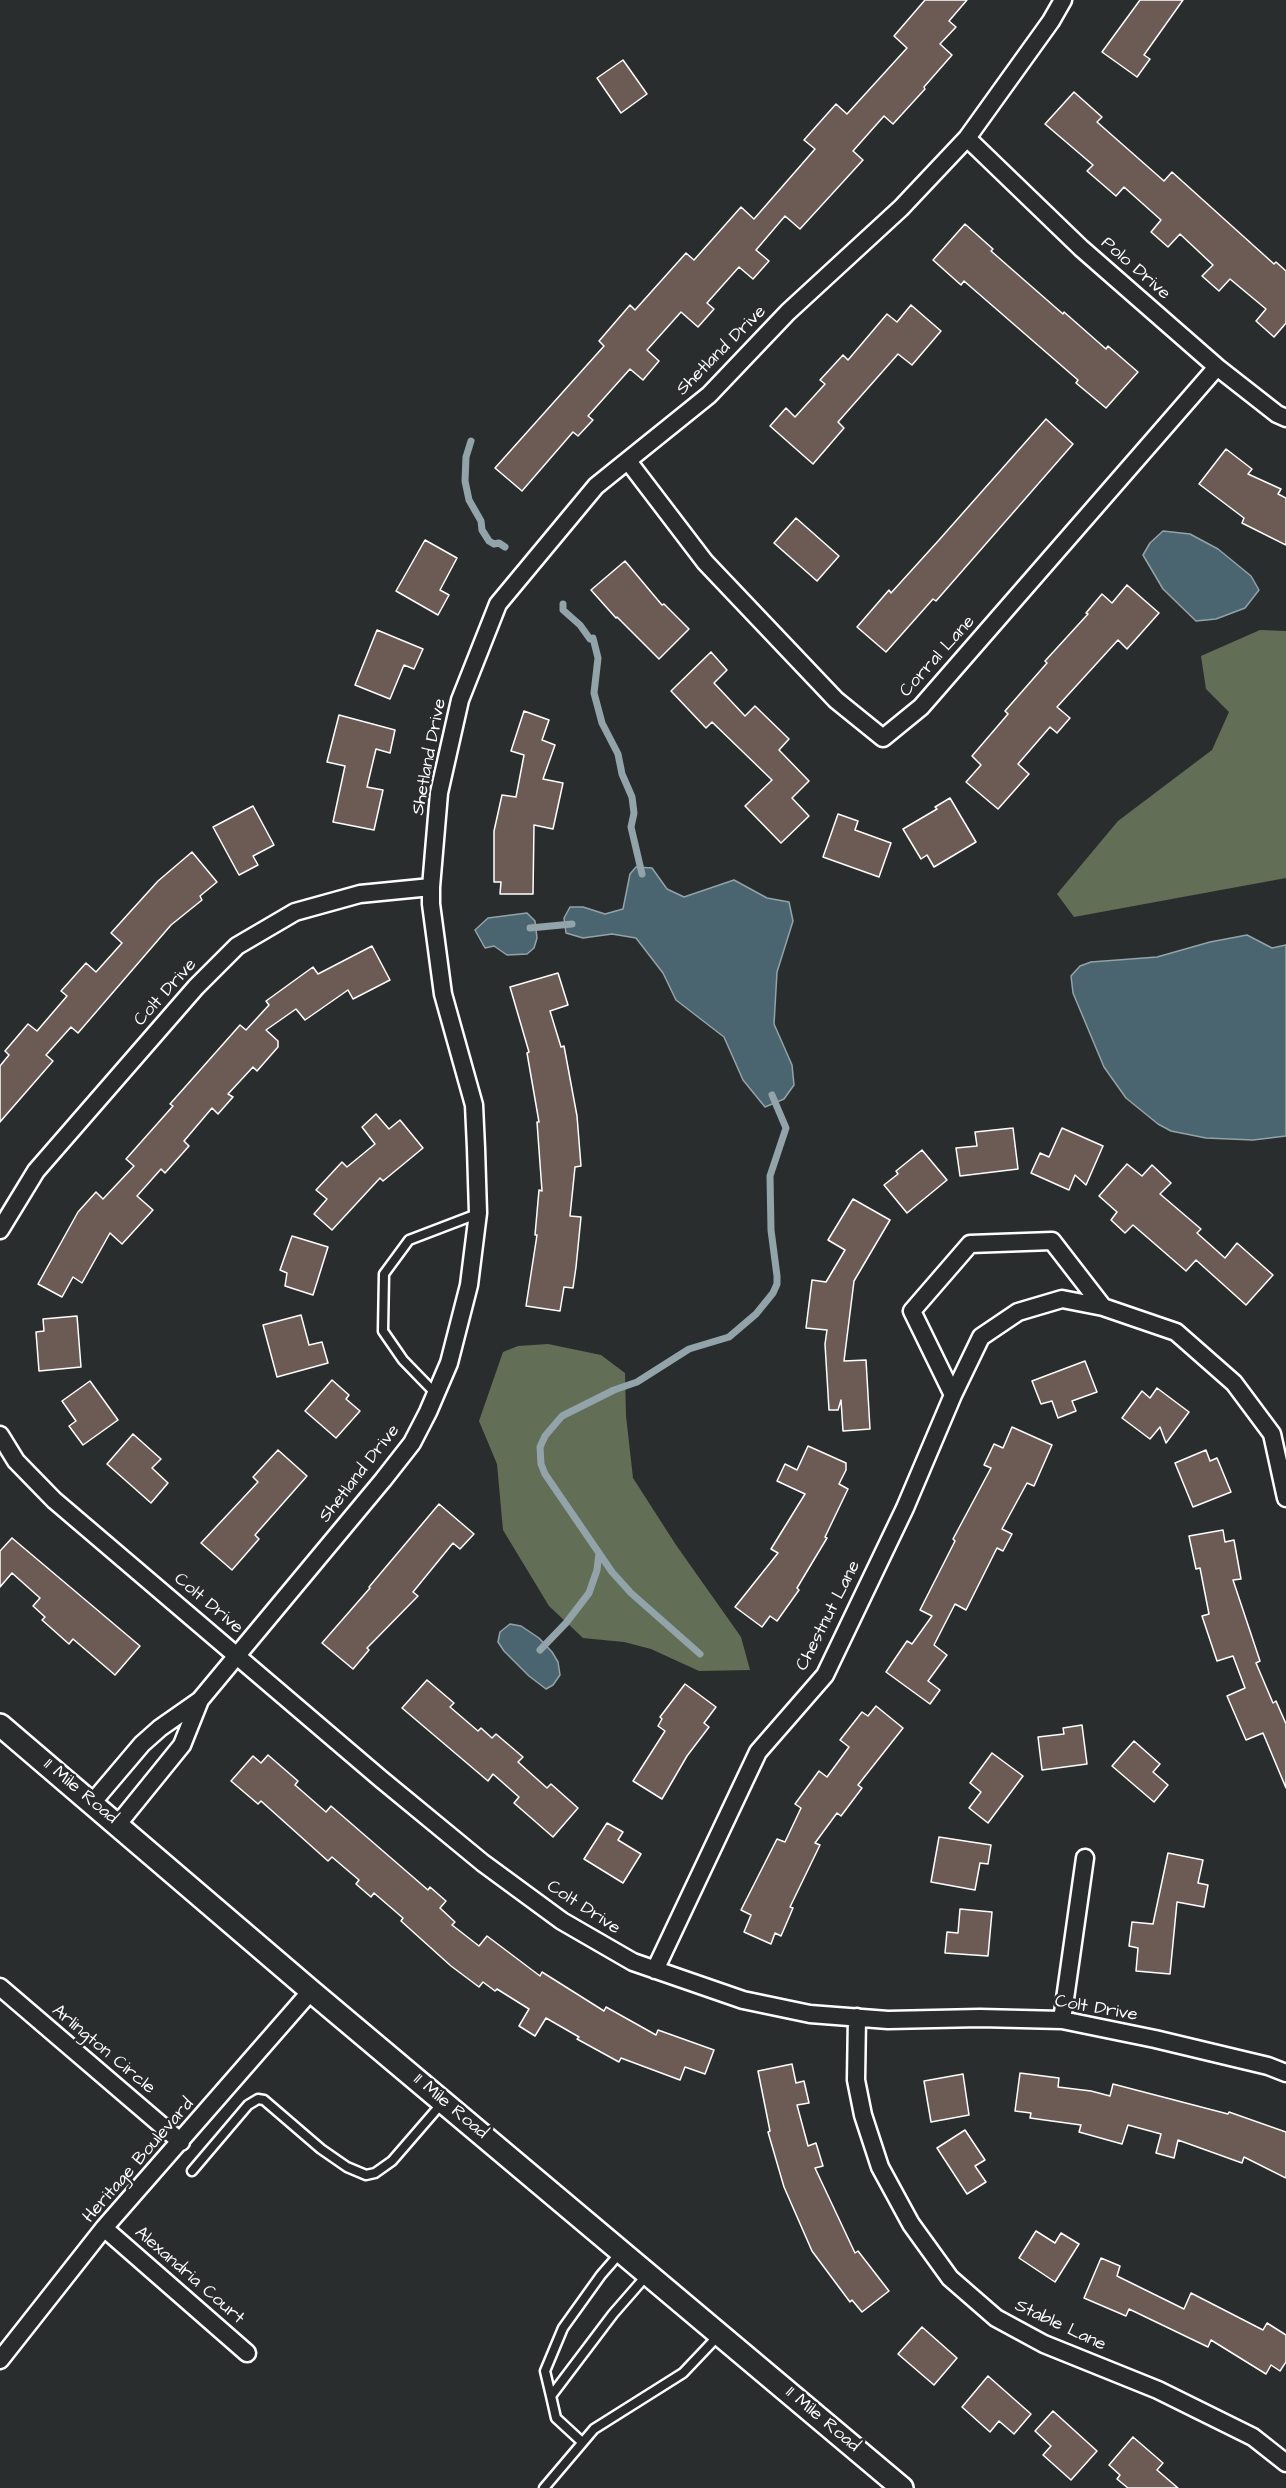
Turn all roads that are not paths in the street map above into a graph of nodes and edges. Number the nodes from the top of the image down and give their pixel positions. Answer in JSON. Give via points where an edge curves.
{"nodes":[{"id":1,"x":1063,"y":0,"type":"edge"},
{"id":2,"x":967,"y":138,"type":"junction"},
{"id":3,"x":1217,"y":367,"type":"junction"},
{"id":4,"x":1286,"y":418,"type":"edge"},
{"id":5,"x":628,"y":461,"type":"junction"},
{"id":6,"x":431,"y":888,"type":"junction"},
{"id":7,"x":477,"y":1214,"type":"junction"},
{"id":8,"x":0,"y":1230,"type":"edge"},
{"id":9,"x":1103,"y":1307,"type":"junction"},
{"id":10,"x":436,"y":1394,"type":"junction"},
{"id":11,"x":953,"y":1395,"type":"junction"},
{"id":12,"x":3,"y":1444,"type":"edge"},
{"id":13,"x":1286,"y":1498,"type":"edge"},
{"id":14,"x":239,"y":1656,"type":"junction"},
{"id":15,"x":200,"y":1700,"type":"junction"},
{"id":16,"x":0,"y":1725,"type":"edge"},
{"id":17,"x":92,"y":1803,"type":"junction"},
{"id":18,"x":118,"y":1824,"type":"junction"},
{"id":19,"x":1085,"y":1858,"type":"dead end"},
{"id":20,"x":655,"y":1970,"type":"junction"},
{"id":21,"x":0,"y":1988,"type":"edge"},
{"id":22,"x":311,"y":1992,"type":"junction"},
{"id":23,"x":857,"y":2017,"type":"junction"},
{"id":24,"x":1062,"y":2020,"type":"junction"},
{"id":25,"x":1286,"y":2073,"type":"edge"},
{"id":26,"x":444,"y":2102,"type":"junction"},
{"id":27,"x":181,"y":2142,"type":"junction"},
{"id":28,"x":192,"y":2171,"type":"dead end"},
{"id":29,"x":104,"y":2228,"type":"junction"},
{"id":30,"x":621,"y":2251,"type":"junction"},
{"id":31,"x":648,"y":2274,"type":"junction"},
{"id":32,"x":720,"y":2334,"type":"junction"},
{"id":33,"x":247,"y":2353,"type":"dead end"},
{"id":34,"x":0,"y":2360,"type":"edge"},
{"id":35,"x":551,"y":2396,"type":"junction"},
{"id":36,"x":582,"y":2442,"type":"junction"},
{"id":37,"x":1286,"y":2463,"type":"edge"},
{"id":38,"x":544,"y":2488,"type":"edge"},
{"id":39,"x":902,"y":2488,"type":"edge"}],
"edges":[{"from":1,"to":2,"type":"street","name":"Shetland Drive"},
{"from":2,"to":3,"type":"street","name":"Polo Drive","via":[[1081,248]]},
{"from":2,"to":5,"type":"street","name":"Shetland Drive","via":[[901,208],[788,312],[709,395]]},
{"from":3,"to":4,"type":"street","name":"Polo Drive"},
{"from":3,"to":5,"type":"street","name":"Corral Lane","via":[[921,707],[883,738],[836,700],[705,562]]},
{"from":5,"to":6,"type":"street","name":"Shetland Drive","via":[[596,486],[498,604],[460,700],[439,793]]},
{"from":6,"to":7,"type":"street","name":"Shetland Drive","via":[[443,994],[474,1106]]},
{"from":6,"to":8,"type":"street","name":"Colt Drive","via":[[360,894],[295,912],[237,946],[196,987],[36,1171]]},
{"from":7,"to":10,"type":"street","name":"Shetland Drive","via":[[469,1285],[449,1363]]},
{"from":7,"to":10,"type":"lane","via":[[409,1240],[384,1274],[383,1331],[403,1360]]},
{"from":9,"to":11,"type":"street","name":"Chestnut Lane","via":[[1062,1299],[1018,1312],[981,1337]]},
{"from":9,"to":11,"type":"street","via":[[1052,1241],[970,1244],[912,1311]]},
{"from":9,"to":13,"type":"street","name":"Chestnut Lane","via":[[1176,1332],[1234,1383],[1272,1434]]},
{"from":10,"to":14,"type":"street","name":"Shetland Drive","via":[[412,1443]]},
{"from":11,"to":20,"type":"street","name":"Chestnut Lane","via":[[905,1508],[825,1675],[758,1752]]},
{"from":12,"to":14,"type":"street","name":"Colt Drive","via":[[54,1500]]},
{"from":14,"to":15,"type":"street","name":"Shetland Drive"},
{"from":14,"to":20,"type":"street","name":"Colt Drive","via":[[483,1863],[562,1921],[633,1962]]},
{"from":15,"to":17,"type":"street","name":"Shetland Drive","via":[[142,1744]]},
{"from":15,"to":18,"type":"street","name":"Shetland Drive","via":[[182,1745]]},
{"from":16,"to":17,"type":"street","name":"11 Mile Road"},
{"from":17,"to":18,"type":"street","name":"11 Mile Road"},
{"from":18,"to":22,"type":"street","name":"11 Mile Road"},
{"from":19,"to":24,"type":"street"},
{"from":20,"to":23,"type":"street","name":"Colt Drive","via":[[743,2000],[810,2014]]},
{"from":21,"to":27,"type":"street","name":"Arlington Circle"},
{"from":22,"to":26,"type":"street","name":"11 Mile Road"},
{"from":22,"to":27,"type":"street","name":"Heritage Boulevard"},
{"from":23,"to":24,"type":"street","name":"Colt Drive"},
{"from":23,"to":37,"type":"street","name":"Stable Lane","via":[[856,2080],[880,2167],[911,2224],[950,2278],[996,2318],[1025,2334],[1158,2390],[1252,2438]]},
{"from":24,"to":25,"type":"street","name":"Colt Drive"},
{"from":26,"to":28,"type":"lane","via":[[392,2161],[366,2175],[321,2150],[258,2099],[248,2105]]},
{"from":26,"to":30,"type":"street","name":"11 Mile Road"},
{"from":27,"to":29,"type":"street","name":"Heritage Boulevard"},
{"from":29,"to":33,"type":"street","name":"Alexandria Court"},
{"from":29,"to":34,"type":"street","name":"Heritage Boulevard"},
{"from":30,"to":31,"type":"street","name":"11 Mile Road"},
{"from":30,"to":35,"type":"lane","via":[[563,2328],[546,2371]]},
{"from":31,"to":32,"type":"street","name":"11 Mile Road"},
{"from":31,"to":35,"type":"lane"},
{"from":32,"to":36,"type":"lane","via":[[683,2373],[594,2429]]},
{"from":32,"to":39,"type":"street","name":"11 Mile Road"},
{"from":35,"to":36,"type":"lane","via":[[556,2418]]},
{"from":36,"to":38,"type":"lane"}]}
